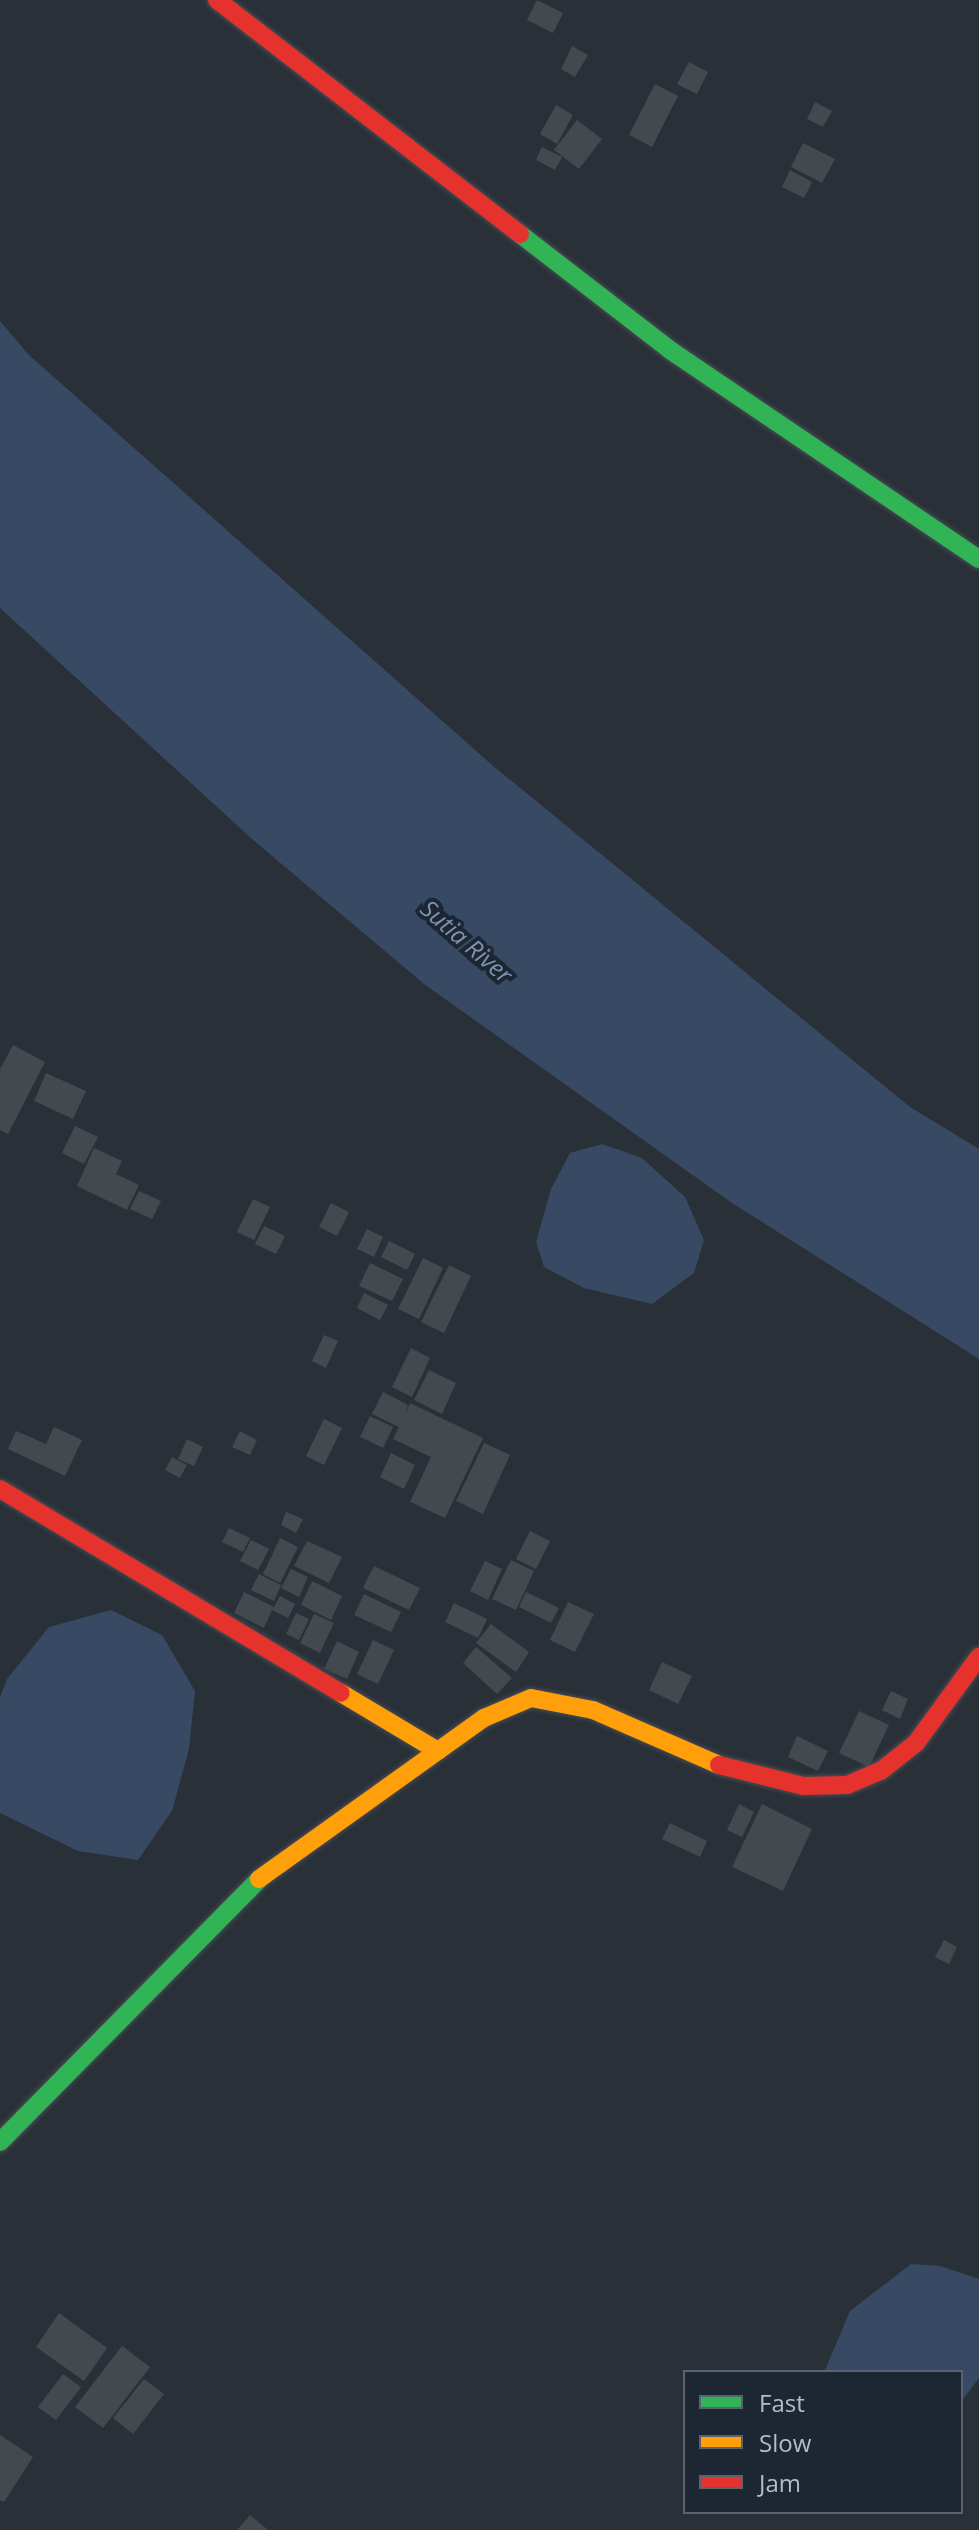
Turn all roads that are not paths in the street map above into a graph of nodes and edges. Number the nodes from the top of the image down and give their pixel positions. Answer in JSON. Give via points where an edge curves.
{"nodes":[{"id":1,"x":217,"y":0,"type":"edge"},
{"id":2,"x":979,"y":559,"type":"edge"},
{"id":3,"x":0,"y":1489,"type":"edge"},
{"id":4,"x":979,"y":1657,"type":"edge"},
{"id":5,"x":438,"y":1751,"type":"junction"},
{"id":6,"x":0,"y":2142,"type":"edge"}],
"edges":[{"from":1,"to":2,"type":"street","via":[[670,350]]},
{"from":3,"to":5,"type":"street"},
{"from":4,"to":5,"type":"street","via":[[916,1743],[882,1770],[847,1785],[803,1786],[711,1763],[593,1710],[531,1698],[484,1718]]},
{"from":5,"to":6,"type":"street","via":[[259,1879]]}]}
